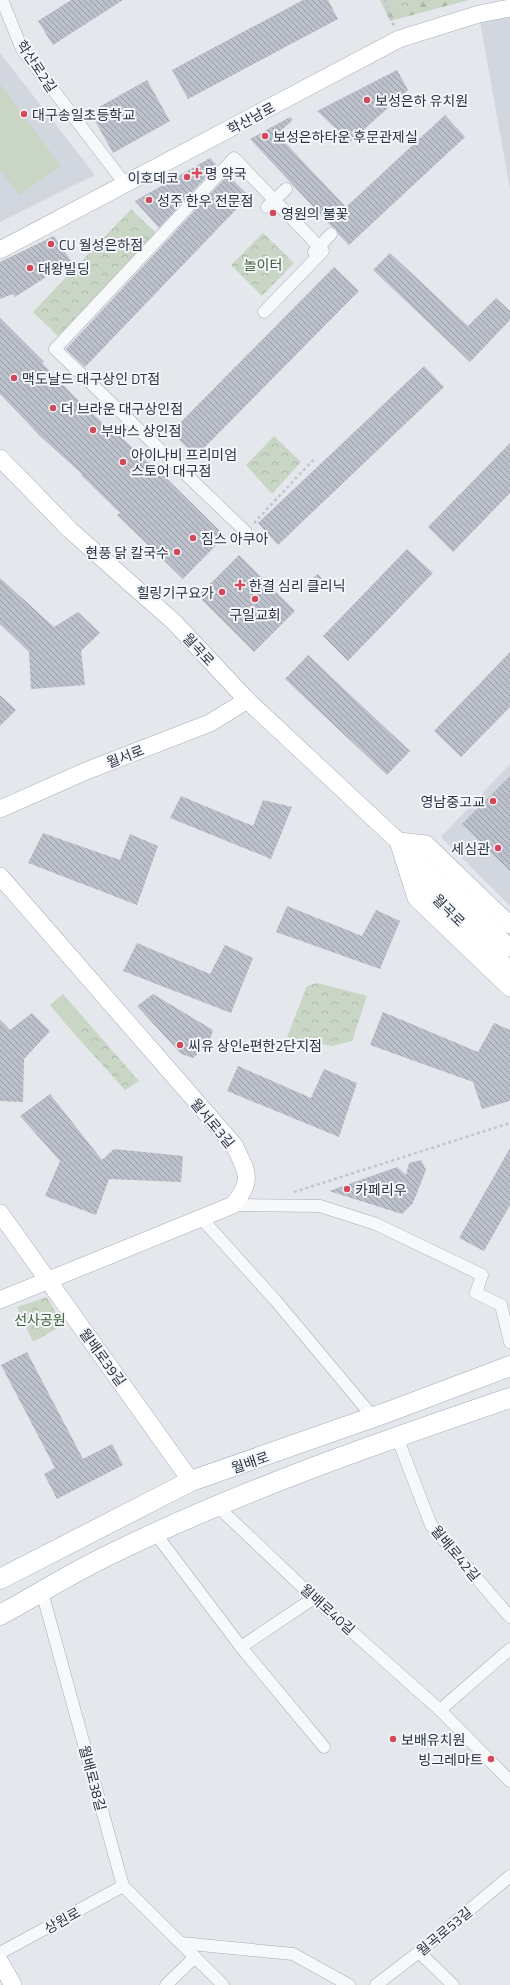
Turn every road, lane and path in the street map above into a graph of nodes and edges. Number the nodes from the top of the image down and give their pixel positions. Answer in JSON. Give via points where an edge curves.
{"nodes":[{"id":1,"x":2,"y":0,"type":"edge"},
{"id":2,"x":385,"y":0,"type":"edge"},
{"id":3,"x":510,"y":8,"type":"edge"},
{"id":4,"x":399,"y":39,"type":"junction"},
{"id":5,"x":125,"y":184,"type":"junction"},
{"id":6,"x":286,"y":189,"type":"dead end"},
{"id":7,"x":267,"y":207,"type":"dead end"},
{"id":8,"x":332,"y":234,"type":"dead end"},
{"id":9,"x":0,"y":250,"type":"edge"},
{"id":10,"x":303,"y":264,"type":"dead end"},
{"id":11,"x":264,"y":312,"type":"dead end"},
{"id":12,"x":0,"y":458,"type":"edge"},
{"id":13,"x":314,"y":459,"type":"dead end"},
{"id":14,"x":246,"y":532,"type":"joint"},
{"id":15,"x":247,"y":700,"type":"junction"},
{"id":16,"x":0,"y":809,"type":"edge"},
{"id":17,"x":398,"y":840,"type":"junction"},
{"id":18,"x":0,"y":876,"type":"edge"},
{"id":19,"x":510,"y":925,"type":"edge"},
{"id":20,"x":510,"y":948,"type":"edge"},
{"id":21,"x":510,"y":970,"type":"edge"},
{"id":22,"x":510,"y":988,"type":"edge"},
{"id":23,"x":510,"y":1123,"type":"edge"},
{"id":24,"x":291,"y":1193,"type":"dead end"},
{"id":25,"x":233,"y":1205,"type":"junction"},
{"id":26,"x":0,"y":1213,"type":"edge"},
{"id":27,"x":202,"y":1219,"type":"junction"},
{"id":28,"x":50,"y":1281,"type":"junction"},
{"id":29,"x":0,"y":1300,"type":"edge"},
{"id":30,"x":510,"y":1342,"type":"edge"},
{"id":31,"x":510,"y":1366,"type":"edge"},
{"id":32,"x":510,"y":1398,"type":"edge"},
{"id":33,"x":372,"y":1417,"type":"junction"},
{"id":34,"x":397,"y":1437,"type":"junction"},
{"id":35,"x":192,"y":1481,"type":"junction"},
{"id":36,"x":217,"y":1506,"type":"junction"},
{"id":37,"x":155,"y":1533,"type":"junction"},
{"id":38,"x":0,"y":1579,"type":"edge"},
{"id":39,"x":42,"y":1592,"type":"junction"},
{"id":40,"x":314,"y":1598,"type":"junction"},
{"id":41,"x":0,"y":1615,"type":"edge"},
{"id":42,"x":510,"y":1617,"type":"edge"},
{"id":43,"x":241,"y":1647,"type":"junction"},
{"id":44,"x":510,"y":1649,"type":"edge"},
{"id":45,"x":440,"y":1710,"type":"junction"},
{"id":46,"x":324,"y":1747,"type":"dead end"},
{"id":47,"x":510,"y":1781,"type":"edge"},
{"id":48,"x":510,"y":1876,"type":"edge"},
{"id":49,"x":123,"y":1886,"type":"junction"},
{"id":50,"x":181,"y":1943,"type":"junction"},
{"id":51,"x":419,"y":1952,"type":"junction"},
{"id":52,"x":0,"y":1953,"type":"edge"},
{"id":53,"x":195,"y":1957,"type":"junction"},
{"id":54,"x":0,"y":1962,"type":"edge"},
{"id":55,"x":13,"y":1985,"type":"edge"},
{"id":56,"x":166,"y":1985,"type":"edge"},
{"id":57,"x":223,"y":1985,"type":"edge"},
{"id":58,"x":349,"y":1985,"type":"edge"},
{"id":59,"x":376,"y":1985,"type":"edge"},
{"id":60,"x":453,"y":1985,"type":"edge"}],
"edges":[{"from":1,"to":5,"type":"street","name":"학산로2길","via":[[22,49]]},
{"from":2,"to":4,"type":"path"},
{"from":3,"to":4,"type":"main road","name":"학산남로","via":[[479,14]]},
{"from":4,"to":5,"type":"main road","name":"학산남로"},
{"from":5,"to":9,"type":"main road","name":"학산남로"},
{"from":6,"to":7,"type":"street"},
{"from":8,"to":10,"type":"street"},
{"from":11,"to":14,"type":"street","via":[[323,251],[234,158],[55,349]]},
{"from":12,"to":15,"type":"main road","name":"월곡로","via":[[70,530],[174,622]]},
{"from":13,"to":14,"type":"path"},
{"from":15,"to":16,"type":"main road","name":"월서로","via":[[210,723],[86,771]]},
{"from":15,"to":17,"type":"main road","name":"월곡로"},
{"from":17,"to":19,"type":"main road","via":[[426,844]]},
{"from":17,"to":20,"type":"main road","name":"월곡로"},
{"from":17,"to":21,"type":"main road","name":"월곡로","via":[[425,886]]},
{"from":17,"to":22,"type":"main road","via":[[416,898]]},
{"from":18,"to":25,"type":"main road","name":"월서로3길","via":[[234,1145],[246,1171],[245,1191]]},
{"from":23,"to":24,"type":"path"},
{"from":25,"to":27,"type":"main road","name":"월서로3길"},
{"from":25,"to":30,"type":"street","via":[[320,1206],[376,1224],[432,1250],[482,1275],[476,1293],[501,1305]]},
{"from":26,"to":28,"type":"main road","name":"월배로39길"},
{"from":27,"to":28,"type":"main road","name":"월서로3길"},
{"from":27,"to":33,"type":"street","via":[[276,1301]]},
{"from":28,"to":29,"type":"main road","name":"월서로3길"},
{"from":28,"to":35,"type":"main road","name":"월배로39길"},
{"from":31,"to":33,"type":"main road","name":"월배로"},
{"from":32,"to":34,"type":"main road","name":"월배로"},
{"from":33,"to":35,"type":"main road","name":"월배로"},
{"from":34,"to":36,"type":"main road","name":"월배로"},
{"from":34,"to":42,"type":"street","name":"월배로42길","via":[[431,1525]]},
{"from":35,"to":38,"type":"main road","name":"월배로"},
{"from":36,"to":37,"type":"main road","name":"월배로"},
{"from":36,"to":40,"type":"street","name":"월배로40길"},
{"from":37,"to":39,"type":"main road","name":"월배로"},
{"from":37,"to":43,"type":"street"},
{"from":39,"to":41,"type":"main road","name":"월배로"},
{"from":39,"to":49,"type":"street","name":"월배로38길"},
{"from":40,"to":43,"type":"street"},
{"from":40,"to":45,"type":"street","name":"월배로40길"},
{"from":43,"to":46,"type":"street"},
{"from":44,"to":45,"type":"street"},
{"from":45,"to":47,"type":"street","name":"월배로40길"},
{"from":48,"to":51,"type":"street","name":"월곡로53길"},
{"from":49,"to":50,"type":"street"},
{"from":49,"to":52,"type":"street","name":"상원로"},
{"from":50,"to":53,"type":"street"},
{"from":50,"to":58,"type":"street","via":[[293,1954]]},
{"from":51,"to":59,"type":"street","name":"월곡로53길"},
{"from":51,"to":60,"type":"street"},
{"from":53,"to":56,"type":"street"},
{"from":53,"to":57,"type":"street"},
{"from":54,"to":55,"type":"main road"}]}
